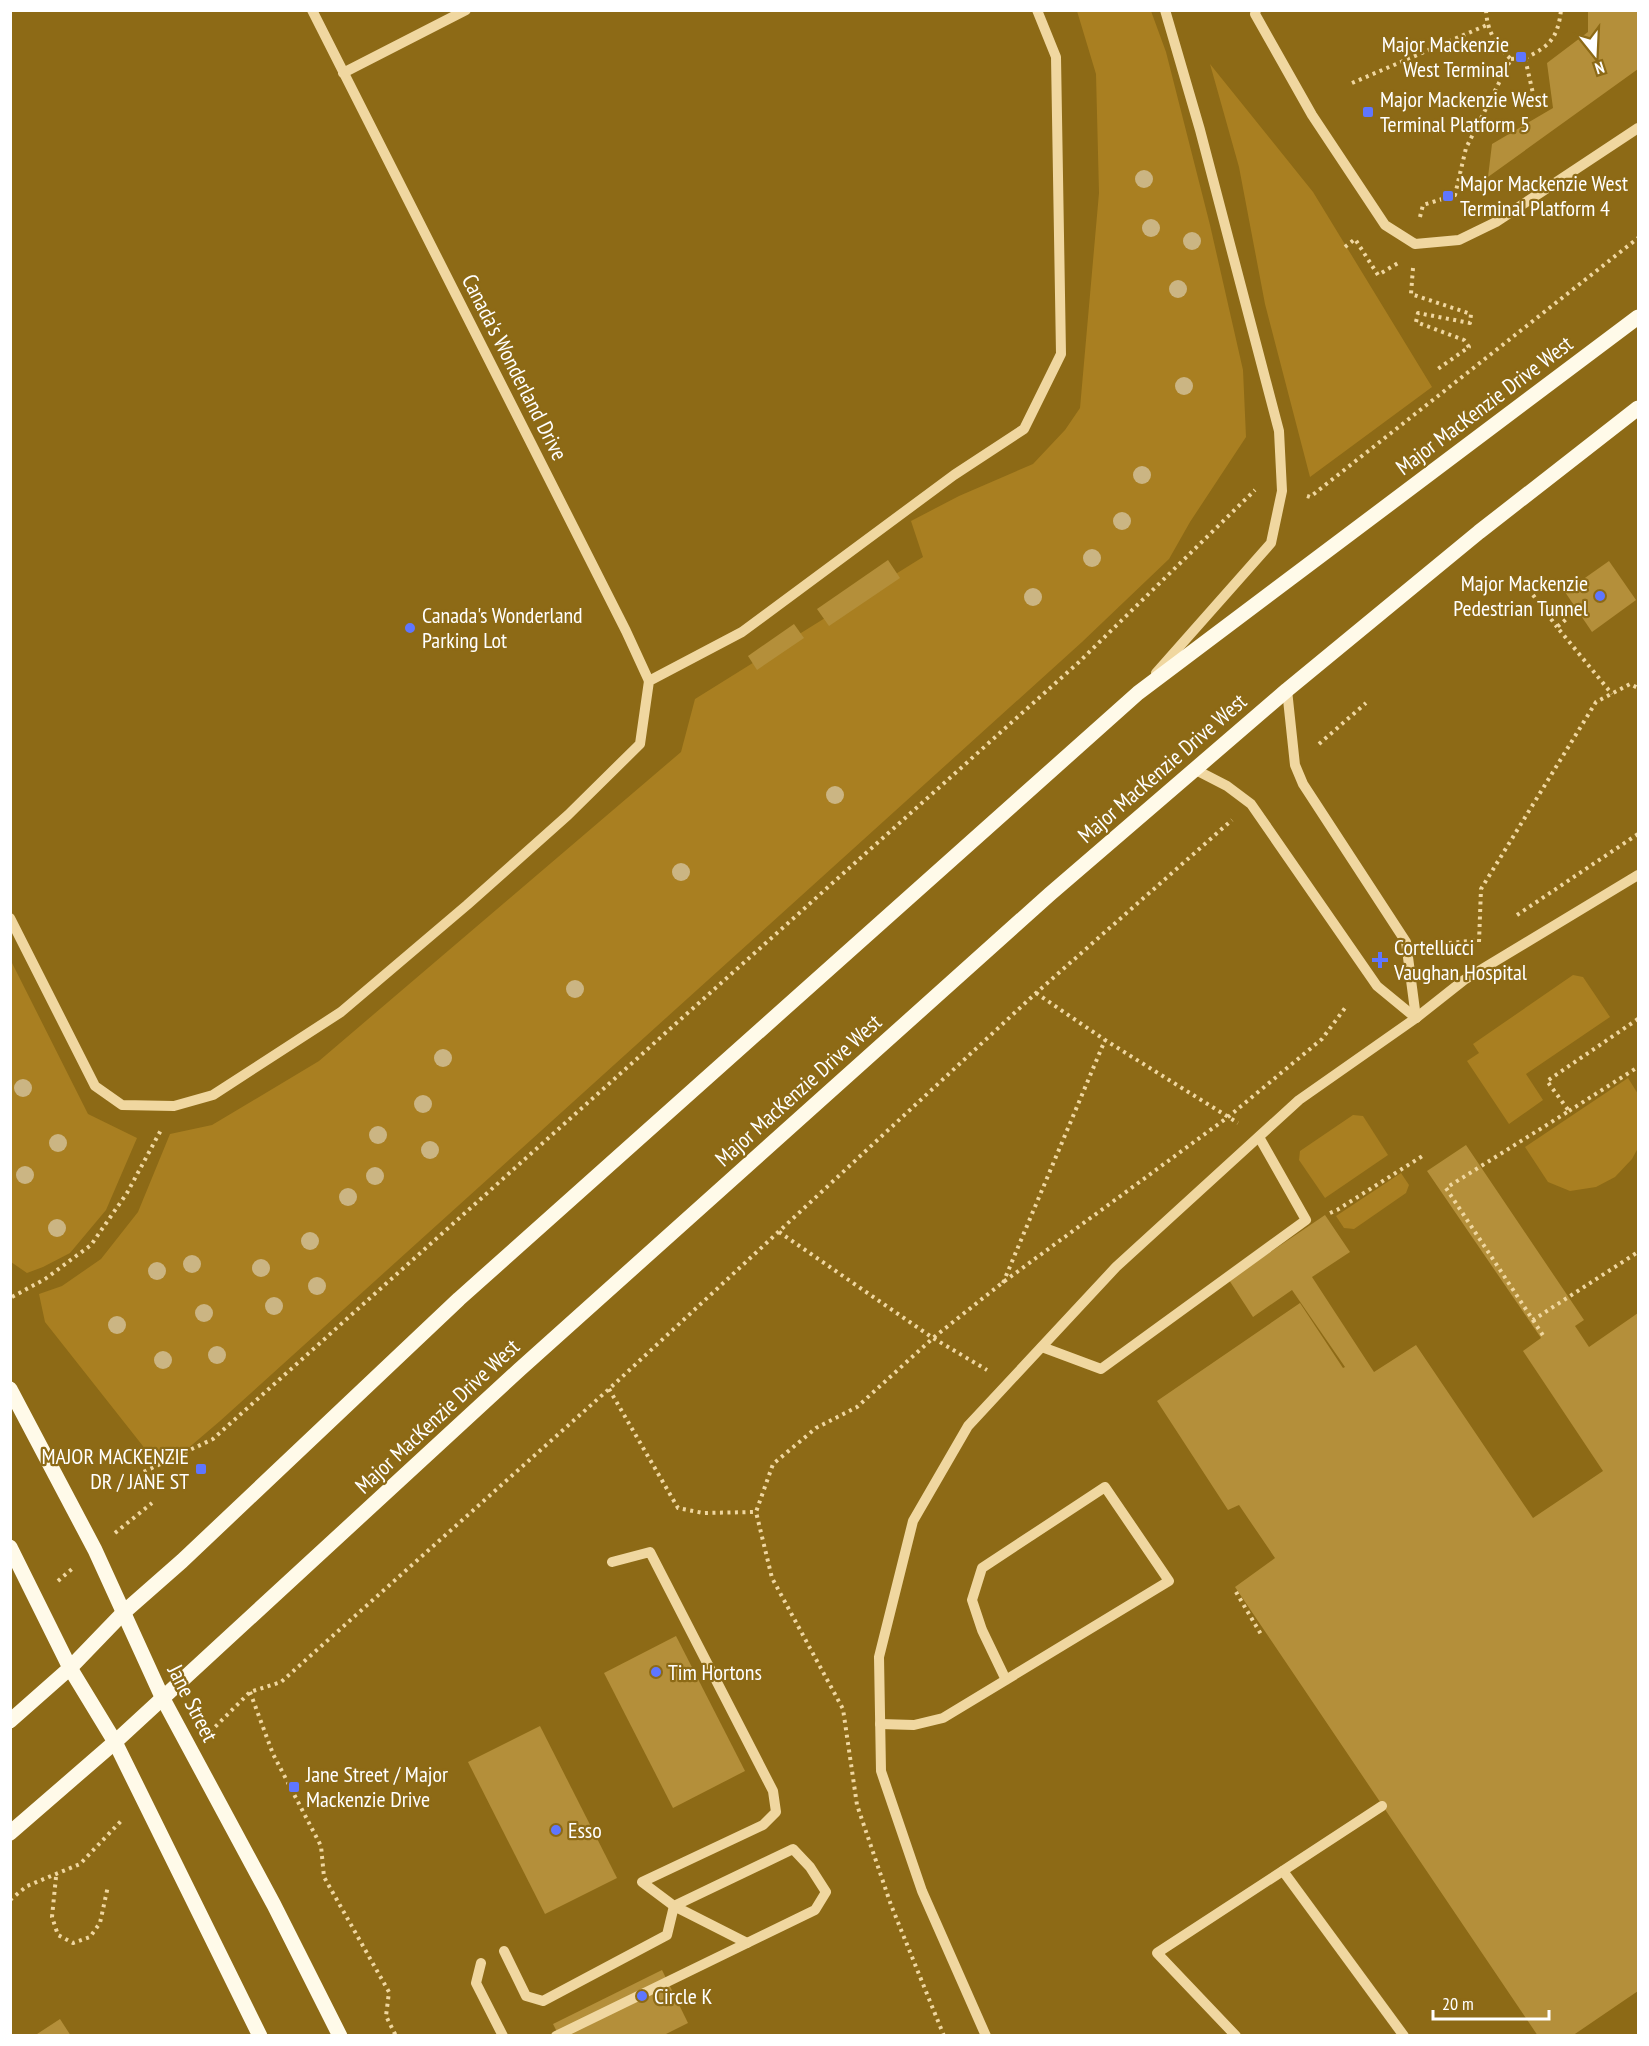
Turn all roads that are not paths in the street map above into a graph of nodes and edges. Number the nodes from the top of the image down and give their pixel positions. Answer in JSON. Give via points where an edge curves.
{"nodes":[{"id":1,"x":312,"y":10,"type":"edge"},
{"id":2,"x":466,"y":10,"type":"edge"},
{"id":3,"x":1037,"y":10,"type":"edge"},
{"id":4,"x":1165,"y":10,"type":"edge"},
{"id":5,"x":1256,"y":10,"type":"edge"},
{"id":6,"x":343,"y":72,"type":"junction"},
{"id":7,"x":1638,"y":128,"type":"edge"},
{"id":8,"x":1638,"y":317,"type":"edge"},
{"id":9,"x":1638,"y":408,"type":"edge"},
{"id":10,"x":649,"y":681,"type":"junction"},
{"id":11,"x":1287,"y":690,"type":"junction"},
{"id":12,"x":1138,"y":693,"type":"junction"},
{"id":13,"x":1194,"y":769,"type":"junction"},
{"id":14,"x":1638,"y":875,"type":"edge"},
{"id":15,"x":10,"y":918,"type":"edge"},
{"id":16,"x":1416,"y":1018,"type":"junction"},
{"id":17,"x":1259,"y":1137,"type":"junction"},
{"id":18,"x":1042,"y":1347,"type":"junction"},
{"id":19,"x":10,"y":1389,"type":"edge"},
{"id":20,"x":10,"y":1547,"type":"edge"},
{"id":21,"x":612,"y":1562,"type":"dead end"},
{"id":22,"x":124,"y":1612,"type":"junction"},
{"id":23,"x":70,"y":1668,"type":"junction"},
{"id":24,"x":1006,"y":1680,"type":"junction"},
{"id":25,"x":162,"y":1697,"type":"junction"},
{"id":26,"x":10,"y":1721,"type":"edge"},
{"id":27,"x":880,"y":1724,"type":"junction"},
{"id":28,"x":115,"y":1742,"type":"junction"},
{"id":29,"x":1382,"y":1806,"type":"dead end"},
{"id":30,"x":10,"y":1833,"type":"edge"},
{"id":31,"x":1283,"y":1872,"type":"junction"},
{"id":32,"x":674,"y":1906,"type":"junction"},
{"id":33,"x":747,"y":1943,"type":"junction"},
{"id":34,"x":504,"y":1951,"type":"dead end"},
{"id":35,"x":481,"y":1963,"type":"dead end"},
{"id":36,"x":260,"y":2036,"type":"edge"},
{"id":37,"x":340,"y":2036,"type":"edge"},
{"id":38,"x":503,"y":2036,"type":"edge"},
{"id":39,"x":556,"y":2036,"type":"edge"},
{"id":40,"x":986,"y":2036,"type":"edge"},
{"id":41,"x":1236,"y":2036,"type":"edge"},
{"id":42,"x":1404,"y":2036,"type":"edge"}],
"edges":[{"from":1,"to":6,"type":"lane","name":"Canada's Wonderland Drive"},
{"from":2,"to":6,"type":"lane"},
{"from":3,"to":10,"type":"lane","via":[[1056,57],[1061,354],[1024,429],[954,475],[742,632]]},
{"from":4,"to":12,"type":"lane","via":[[1279,431],[1282,491],[1271,543]]},
{"from":5,"to":7,"type":"lane","via":[[1312,114],[1384,225],[1415,244],[1459,240],[1496,222]]},
{"from":6,"to":10,"type":"lane","name":"Canada's Wonderland Drive"},
{"from":8,"to":12,"type":"main road","name":"Major MacKenzie Drive West"},
{"from":9,"to":11,"type":"main road","name":"Major MacKenzie Drive West"},
{"from":10,"to":15,"type":"lane","via":[[640,744],[568,815],[341,1012],[213,1095],[174,1106],[122,1105],[95,1086]]},
{"from":11,"to":13,"type":"main road","name":"Major MacKenzie Drive West"},
{"from":11,"to":16,"type":"lane","via":[[1295,765],[1303,784],[1406,942]]},
{"from":12,"to":22,"type":"main road","name":"Major MacKenzie Drive West","via":[[459,1299],[182,1562]]},
{"from":13,"to":16,"type":"lane","via":[[1251,804],[1377,986]]},
{"from":13,"to":25,"type":"main road","name":"Major MacKenzie Drive West","via":[[519,1371]]},
{"from":14,"to":16,"type":"lane","via":[[1464,980]]},
{"from":16,"to":17,"type":"lane","via":[[1299,1100]]},
{"from":17,"to":18,"type":"lane","via":[[1116,1267]]},
{"from":17,"to":18,"type":"lane","via":[[1306,1220],[1101,1369]]},
{"from":18,"to":27,"type":"lane","via":[[968,1426],[913,1521],[879,1657]]},
{"from":19,"to":22,"type":"main road","name":"Jane Street"},
{"from":20,"to":23,"type":"main road"},
{"from":21,"to":32,"type":"lane","via":[[650,1552],[773,1791],[776,1812],[763,1825],[642,1882]]},
{"from":22,"to":23,"type":"main road","name":"Major MacKenzie Drive West"},
{"from":22,"to":25,"type":"main road","name":"Jane Street"},
{"from":23,"to":26,"type":"main road","name":"Major MacKenzie Drive West"},
{"from":23,"to":28,"type":"main road"},
{"from":24,"to":24,"type":"lane","via":[[1169,1581],[1106,1487],[982,1568],[972,1600]]},
{"from":24,"to":27,"type":"lane","via":[[943,1718],[914,1725]]},
{"from":25,"to":28,"type":"main road","name":"Major MacKenzie Drive West"},
{"from":25,"to":37,"type":"main road","name":"Jane Street"},
{"from":27,"to":40,"type":"lane","via":[[881,1771],[914,1869]]},
{"from":28,"to":30,"type":"main road","name":"Major MacKenzie Drive West"},
{"from":28,"to":36,"type":"main road"},
{"from":29,"to":31,"type":"lane"},
{"from":31,"to":41,"type":"lane","via":[[1158,1953]]},
{"from":31,"to":42,"type":"lane"},
{"from":32,"to":33,"type":"lane"},
{"from":32,"to":33,"type":"lane","via":[[793,1849],[826,1892],[815,1910]]},
{"from":32,"to":34,"type":"lane","via":[[668,1935],[543,2001],[526,1996]]},
{"from":33,"to":39,"type":"lane"},
{"from":35,"to":38,"type":"lane","via":[[476,1983]]}]}
